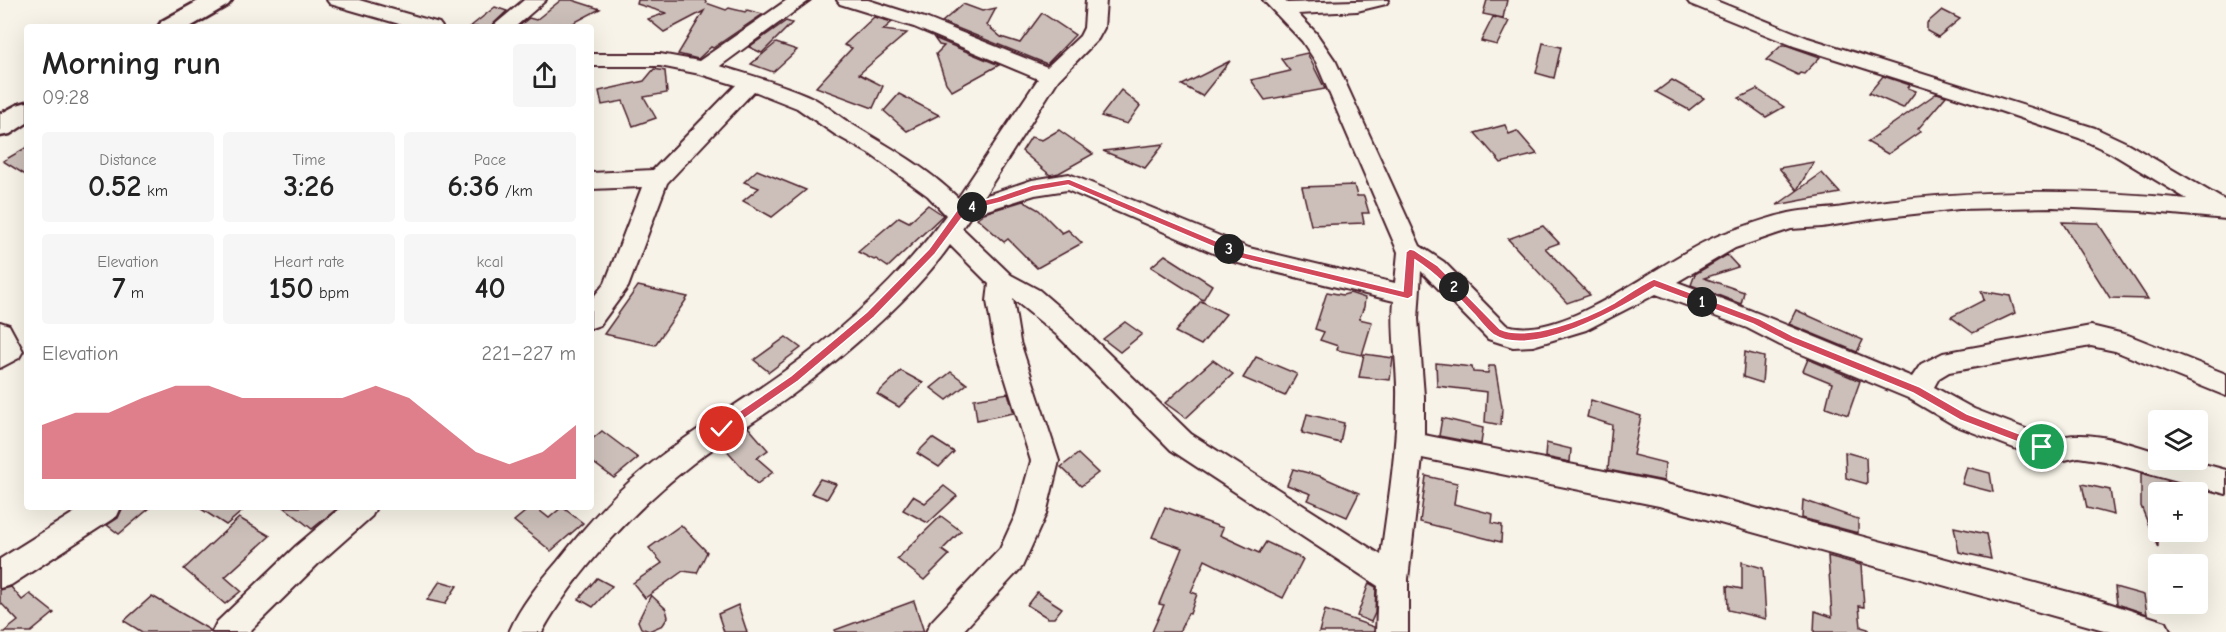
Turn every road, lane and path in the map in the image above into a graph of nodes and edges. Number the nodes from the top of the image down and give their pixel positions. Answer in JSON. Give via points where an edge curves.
{"nodes":[{"id":1,"x":219,"y":0,"type":"edge"},
{"id":2,"x":337,"y":0,"type":"edge"},
{"id":3,"x":536,"y":0,"type":"edge"},
{"id":4,"x":800,"y":0,"type":"edge"},
{"id":5,"x":848,"y":0,"type":"edge"},
{"id":6,"x":1096,"y":0,"type":"edge"},
{"id":7,"x":1378,"y":0,"type":"edge"},
{"id":8,"x":1697,"y":0,"type":"edge"},
{"id":9,"x":1277,"y":4,"type":"edge"},
{"id":10,"x":1719,"y":4,"type":"edge"},
{"id":11,"x":176,"y":24,"type":"edge"},
{"id":12,"x":421,"y":24,"type":"edge"},
{"id":13,"x":506,"y":24,"type":"edge"},
{"id":14,"x":594,"y":60,"type":"edge"},
{"id":15,"x":703,"y":68,"type":"junction"},
{"id":16,"x":1050,"y":76,"type":"junction"},
{"id":17,"x":751,"y":82,"type":"junction"},
{"id":18,"x":24,"y":113,"type":"edge"},
{"id":19,"x":0,"y":128,"type":"edge"},
{"id":20,"x":659,"y":178,"type":"junction"},
{"id":21,"x":594,"y":181,"type":"edge"},
{"id":22,"x":957,"y":217,"type":"junction"},
{"id":23,"x":1410,"y":252,"type":"junction"},
{"id":24,"x":1002,"y":281,"type":"junction"},
{"id":25,"x":1654,"y":283,"type":"junction"},
{"id":26,"x":1408,"y":296,"type":"junction"},
{"id":27,"x":594,"y":314,"type":"edge"},
{"id":28,"x":2226,"y":385,"type":"edge"},
{"id":29,"x":1917,"y":390,"type":"junction"},
{"id":30,"x":1410,"y":444,"type":"junction"},
{"id":31,"x":2226,"y":482,"type":"edge"},
{"id":32,"x":102,"y":510,"type":"edge"},
{"id":33,"x":359,"y":510,"type":"edge"},
{"id":34,"x":0,"y":575,"type":"edge"},
{"id":35,"x":1393,"y":579,"type":"junction"},
{"id":36,"x":228,"y":632,"type":"edge"},
{"id":37,"x":525,"y":632,"type":"edge"},
{"id":38,"x":942,"y":632,"type":"edge"},
{"id":39,"x":1392,"y":632,"type":"edge"},
{"id":40,"x":2155,"y":632,"type":"edge"}],
"edges":[{"from":1,"to":11,"type":"main road"},
{"from":2,"to":12,"type":"street"},
{"from":3,"to":13,"type":"street"},
{"from":4,"to":15,"type":"street"},
{"from":5,"to":16,"type":"street","via":[[921,22]]},
{"from":6,"to":16,"type":"street","via":[[1095,28]]},
{"from":7,"to":9,"type":"street","via":[[1357,5]]},
{"from":8,"to":10,"type":"street"},
{"from":9,"to":23,"type":"street","via":[[1309,37],[1326,62]]},
{"from":10,"to":25,"type":"street","via":[[1801,42],[2087,133],[2226,211],[2053,199],[1959,201],[1790,221],[1726,242]]},
{"from":14,"to":15,"type":"street","via":[[660,60]]},
{"from":15,"to":17,"type":"street"},
{"from":16,"to":22,"type":"street"},
{"from":17,"to":20,"type":"street"},
{"from":17,"to":22,"type":"street","via":[[805,102],[878,148],[936,190]]},
{"from":18,"to":19,"type":"main road"},
{"from":20,"to":21,"type":"street"},
{"from":20,"to":27,"type":"street","via":[[616,287]]},
{"from":22,"to":24,"type":"street"},
{"from":22,"to":26,"type":"street","via":[[1032,188],[1069,182],[1243,256]]},
{"from":22,"to":37,"type":"street","via":[[932,252],[871,315],[794,379],[650,481],[607,523],[540,606]]},
{"from":23,"to":25,"type":"street","via":[[1435,268],[1497,332],[1509,337],[1558,330],[1615,307]]},
{"from":23,"to":26,"type":"street"},
{"from":24,"to":35,"type":"street","via":[[1054,316],[1181,442]]},
{"from":24,"to":38,"type":"street","via":[[1000,301],[1007,342],[1045,461],[1031,514],[1011,558]]},
{"from":25,"to":29,"type":"street","via":[[1756,321]]},
{"from":26,"to":30,"type":"street","via":[[1405,319]]},
{"from":28,"to":29,"type":"street","via":[[2119,342],[2091,336],[1942,363],[1930,371]]},
{"from":29,"to":31,"type":"street","via":[[1964,417],[2042,447],[2104,449]]},
{"from":30,"to":35,"type":"street"},
{"from":30,"to":40,"type":"street","via":[[1659,494]]},
{"from":32,"to":34,"type":"street"},
{"from":33,"to":36,"type":"street"},
{"from":35,"to":39,"type":"street"}]}
